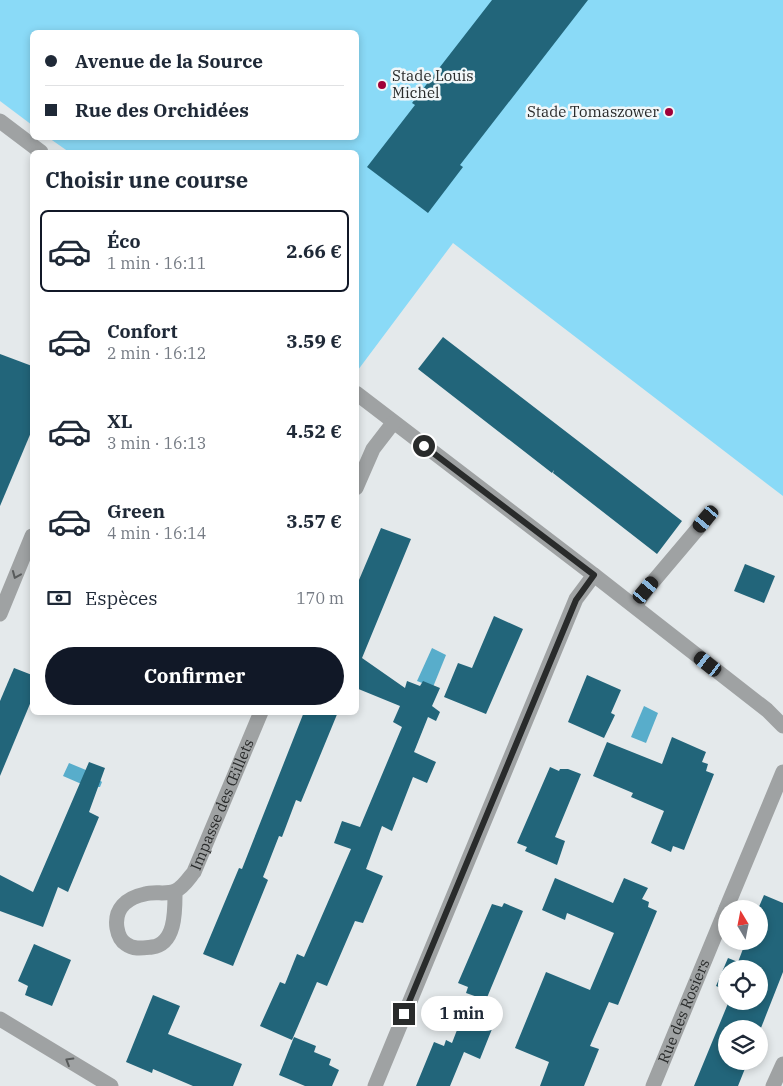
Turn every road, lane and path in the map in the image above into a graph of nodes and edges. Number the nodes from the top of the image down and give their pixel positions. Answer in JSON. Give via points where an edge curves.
{"nodes":[{"id":1,"x":0,"y":121,"type":"edge"},
{"id":2,"x":38,"y":150,"type":"edge"},
{"id":3,"x":359,"y":395,"type":"edge"},
{"id":4,"x":393,"y":423,"type":"junction"},
{"id":5,"x":359,"y":481,"type":"edge"},
{"id":6,"x":706,"y":519,"type":"dead end"},
{"id":7,"x":30,"y":541,"type":"edge"},
{"id":8,"x":594,"y":575,"type":"junction"},
{"id":9,"x":635,"y":606,"type":"junction"},
{"id":10,"x":0,"y":614,"type":"edge"},
{"id":11,"x":260,"y":715,"type":"edge"},
{"id":12,"x":783,"y":726,"type":"edge"},
{"id":13,"x":783,"y":772,"type":"edge"},
{"id":14,"x":175,"y":892,"type":"junction"},
{"id":15,"x":730,"y":900,"type":"edge"},
{"id":16,"x":718,"y":928,"type":"edge"},
{"id":17,"x":0,"y":1019,"type":"edge"},
{"id":18,"x":783,"y":1064,"type":"edge"},
{"id":19,"x":111,"y":1086,"type":"edge"},
{"id":20,"x":375,"y":1086,"type":"edge"},
{"id":21,"x":653,"y":1086,"type":"edge"},
{"id":22,"x":773,"y":1086,"type":"edge"}],
"edges":[{"from":1,"to":2,"type":"street"},
{"from":3,"to":4,"type":"street"},
{"from":4,"to":5,"type":"street","via":[[373,449]]},
{"from":4,"to":8,"type":"street"},
{"from":6,"to":9,"type":"street"},
{"from":7,"to":10,"type":"street","one_way":true},
{"from":8,"to":9,"type":"street"},
{"from":8,"to":20,"type":"street","via":[[576,600]]},
{"from":9,"to":12,"type":"street"},
{"from":11,"to":14,"type":"street","name":"Impasse des Œillets","via":[[194,872]]},
{"from":13,"to":15,"type":"street","name":"Rue des Rosiers"},
{"from":14,"to":14,"type":"street","via":[[175,912],[169,935],[158,946],[138,949],[125,944],[118,933],[116,920],[117,912],[125,903],[144,894]]},
{"from":16,"to":21,"type":"street","name":"Rue des Rosiers"},
{"from":19,"to":17,"type":"street","one_way":true},
{"from":18,"to":22,"type":"street"}]}
